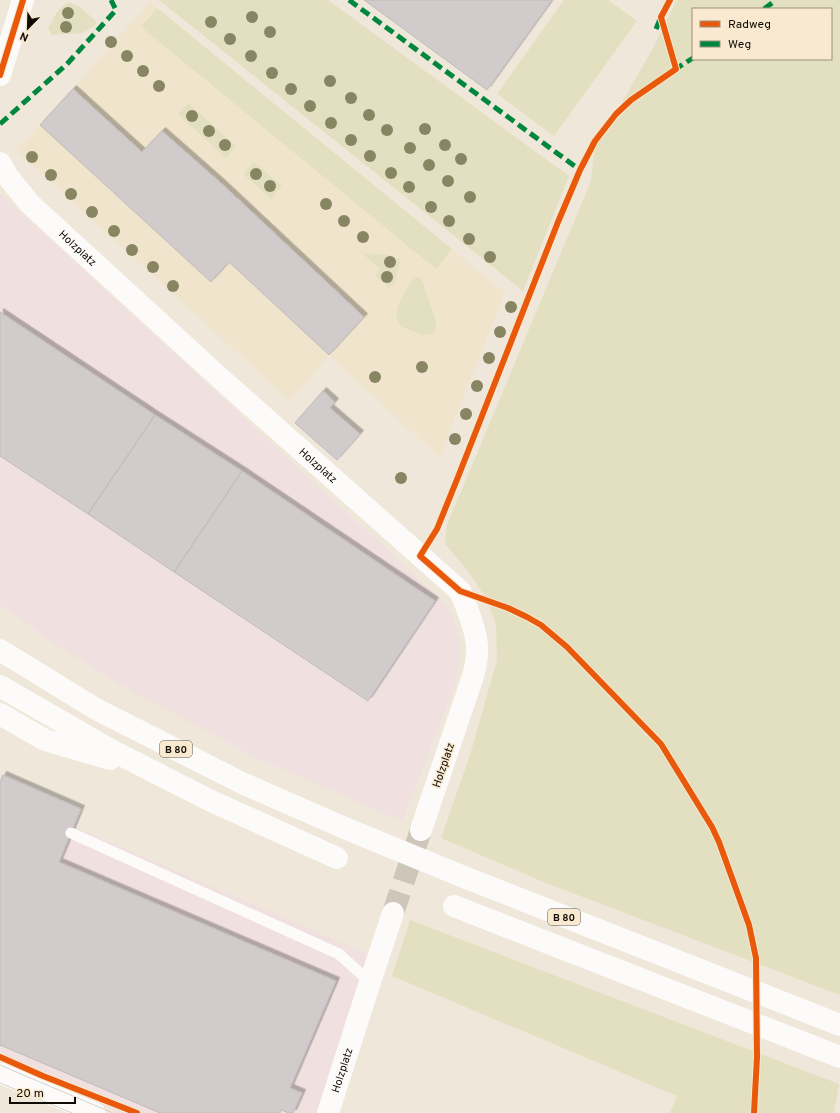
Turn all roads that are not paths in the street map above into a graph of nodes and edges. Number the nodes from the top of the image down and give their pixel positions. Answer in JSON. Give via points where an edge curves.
{"nodes":[{"id":1,"x":23,"y":0,"type":"edge"},
{"id":2,"x":0,"y":75,"type":"edge"},
{"id":3,"x":0,"y":163,"type":"edge"},
{"id":4,"x":4,"y":651,"type":"edge"},
{"id":5,"x":0,"y":686,"type":"edge"},
{"id":6,"x":0,"y":714,"type":"edge"},
{"id":7,"x":154,"y":772,"type":"junction"},
{"id":8,"x":209,"y":800,"type":"junction"},
{"id":9,"x":347,"y":829,"type":"junction"},
{"id":10,"x":421,"y":830,"type":"tunnel mouth"},
{"id":11,"x":71,"y":833,"type":"dead end"},
{"id":12,"x":337,"y":858,"type":"dead end"},
{"id":13,"x":454,"y":906,"type":"dead end"},
{"id":14,"x":393,"y":913,"type":"tunnel mouth"},
{"id":15,"x":370,"y":982,"type":"junction"},
{"id":16,"x":840,"y":1025,"type":"edge"},
{"id":17,"x":840,"y":1057,"type":"edge"},
{"id":18,"x":0,"y":1073,"type":"edge"},
{"id":19,"x":95,"y":1113,"type":"edge"},
{"id":20,"x":328,"y":1113,"type":"edge"}],
"edges":[{"from":1,"to":2,"type":"main road"},
{"from":3,"to":10,"type":"main road","name":"Holzplatz","via":[[30,204],[221,379],[460,591],[468,609],[478,654],[473,676]]},
{"from":4,"to":9,"type":"main road","number":"B 80","via":[[96,709],[242,783]]},
{"from":5,"to":7,"type":"main road","number":"B 80"},
{"from":6,"to":7,"type":"main road","via":[[45,740]]},
{"from":7,"to":8,"type":"main road","number":"B 80"},
{"from":8,"to":9,"type":"main road"},
{"from":8,"to":12,"type":"main road","number":"B 80"},
{"from":9,"to":16,"type":"main road","number":"B 80"},
{"from":11,"to":15,"type":"lane","via":[[339,954]]},
{"from":13,"to":17,"type":"main road"},
{"from":14,"to":15,"type":"main road","name":"Holzplatz"},
{"from":15,"to":20,"type":"main road","name":"Holzplatz"},
{"from":18,"to":19,"type":"street"}]}
